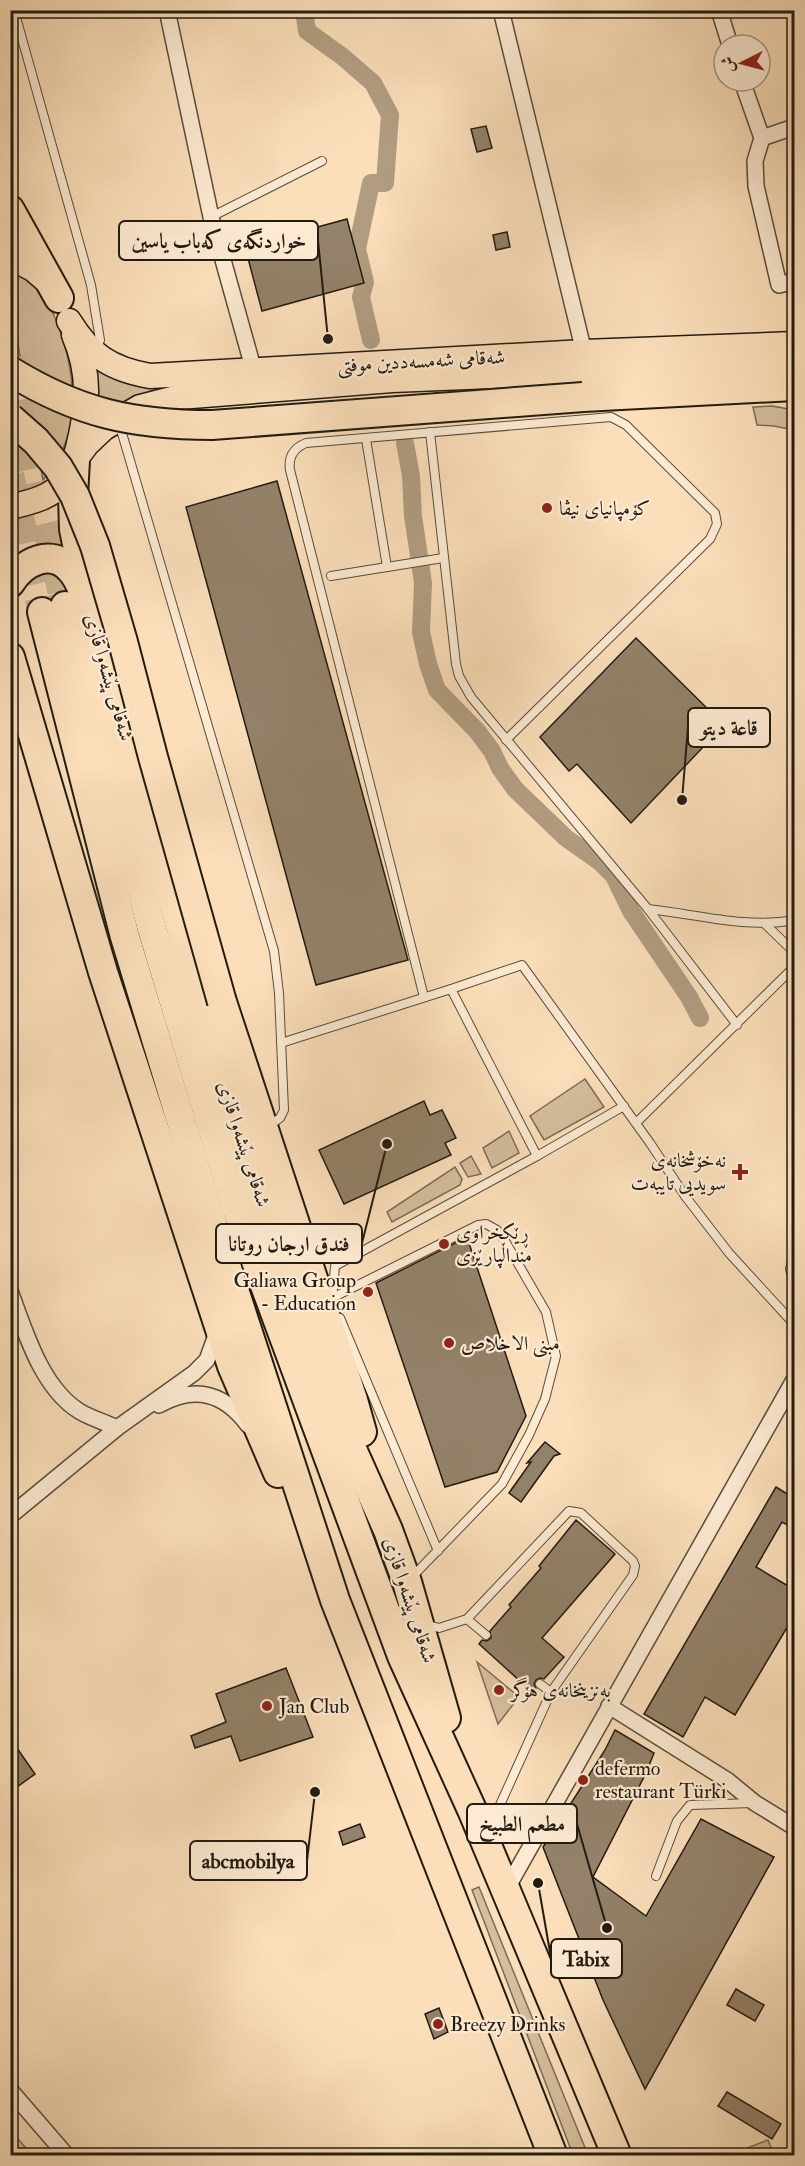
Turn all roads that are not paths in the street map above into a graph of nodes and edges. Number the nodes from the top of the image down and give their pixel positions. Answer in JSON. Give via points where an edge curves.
{"nodes":[{"id":1,"x":14,"y":10,"type":"edge"},
{"id":2,"x":167,"y":10,"type":"edge"},
{"id":3,"x":501,"y":10,"type":"edge"},
{"id":4,"x":719,"y":10,"type":"edge"},
{"id":5,"x":726,"y":33,"type":"edge"},
{"id":6,"x":746,"y":93,"type":"edge"},
{"id":7,"x":795,"y":127,"type":"edge"},
{"id":8,"x":762,"y":138,"type":"junction"},
{"id":9,"x":322,"y":161,"type":"dead end"},
{"id":10,"x":10,"y":210,"type":"edge"},
{"id":11,"x":211,"y":217,"type":"junction"},
{"id":12,"x":10,"y":257,"type":"edge"},
{"id":13,"x":795,"y":281,"type":"edge"},
{"id":14,"x":64,"y":310,"type":"junction"},
{"id":15,"x":795,"y":344,"type":"edge"},
{"id":16,"x":95,"y":352,"type":"junction"},
{"id":17,"x":584,"y":352,"type":"junction"},
{"id":18,"x":795,"y":364,"type":"edge"},
{"id":19,"x":10,"y":371,"type":"edge"},
{"id":20,"x":254,"y":371,"type":"junction"},
{"id":21,"x":795,"y":386,"type":"edge"},
{"id":22,"x":10,"y":418,"type":"edge"},
{"id":23,"x":118,"y":420,"type":"junction"},
{"id":24,"x":430,"y":432,"type":"junction"},
{"id":25,"x":366,"y":439,"type":"junction"},
{"id":26,"x":75,"y":460,"type":"junction"},
{"id":27,"x":10,"y":507,"type":"edge"},
{"id":28,"x":444,"y":558,"type":"junction"},
{"id":29,"x":387,"y":567,"type":"junction"},
{"id":30,"x":331,"y":576,"type":"dead end"},
{"id":31,"x":10,"y":583,"type":"edge"},
{"id":32,"x":65,"y":607,"type":"junction"},
{"id":33,"x":10,"y":632,"type":"edge"},
{"id":34,"x":13,"y":669,"type":"edge"},
{"id":35,"x":506,"y":740,"type":"junction"},
{"id":36,"x":648,"y":909,"type":"junction"},
{"id":37,"x":795,"y":920,"type":"edge"},
{"id":38,"x":764,"y":923,"type":"junction"},
{"id":39,"x":795,"y":952,"type":"edge"},
{"id":40,"x":795,"y":967,"type":"edge"},
{"id":41,"x":451,"y":989,"type":"junction"},
{"id":42,"x":423,"y":997,"type":"junction"},
{"id":43,"x":737,"y":1024,"type":"junction"},
{"id":44,"x":281,"y":1043,"type":"junction"},
{"id":45,"x":624,"y":1106,"type":"junction"},
{"id":46,"x":636,"y":1123,"type":"junction"},
{"id":47,"x":263,"y":1129,"type":"junction"},
{"id":48,"x":537,"y":1156,"type":"junction"},
{"id":49,"x":795,"y":1254,"type":"edge"},
{"id":50,"x":795,"y":1282,"type":"edge"},
{"id":51,"x":10,"y":1291,"type":"edge"},
{"id":52,"x":329,"y":1309,"type":"junction"},
{"id":53,"x":214,"y":1312,"type":"junction"},
{"id":54,"x":795,"y":1324,"type":"edge"},
{"id":55,"x":795,"y":1380,"type":"edge"},
{"id":56,"x":117,"y":1428,"type":"junction"},
{"id":57,"x":266,"y":1449,"type":"junction"},
{"id":58,"x":10,"y":1516,"type":"edge"},
{"id":59,"x":388,"y":1530,"type":"junction"},
{"id":60,"x":438,"y":1551,"type":"junction"},
{"id":61,"x":407,"y":1582,"type":"junction"},
{"id":62,"x":335,"y":1600,"type":"junction"},
{"id":63,"x":418,"y":1619,"type":"junction"},
{"id":64,"x":467,"y":1619,"type":"junction"},
{"id":65,"x":486,"y":1635,"type":"dead end"},
{"id":66,"x":540,"y":1684,"type":"dead end"},
{"id":67,"x":551,"y":1692,"type":"junction"},
{"id":68,"x":609,"y":1706,"type":"junction"},
{"id":69,"x":755,"y":1803,"type":"junction"},
{"id":70,"x":473,"y":1812,"type":"junction"},
{"id":71,"x":794,"y":1825,"type":"edge"},
{"id":72,"x":493,"y":1860,"type":"junction"},
{"id":73,"x":656,"y":1876,"type":"dead end"},
{"id":74,"x":506,"y":1890,"type":"junction"},
{"id":75,"x":10,"y":2090,"type":"edge"},
{"id":76,"x":67,"y":2156,"type":"edge"},
{"id":77,"x":553,"y":2156,"type":"edge"},
{"id":78,"x":617,"y":2156,"type":"edge"}],
"edges":[{"from":1,"to":16,"type":"lane","via":[[91,285],[100,340]]},
{"from":2,"to":11,"type":"street"},
{"from":3,"to":17,"type":"street"},
{"from":4,"to":5,"type":"street"},
{"from":6,"to":8,"type":"street"},
{"from":7,"to":8,"type":"street"},
{"from":8,"to":13,"type":"street","via":[[754,160],[756,186],[776,274],[779,285]]},
{"from":9,"to":11,"type":"lane"},
{"from":10,"to":14,"type":"highway","name":"شەقامی پێشەوا قازی"},
{"from":11,"to":20,"type":"street"},
{"from":12,"to":14,"type":"main road","name":"شەقامی پێشەوا قازی","via":[[48,282]]},
{"from":14,"to":16,"type":"main road","name":"شەقامی شەمسەددین موفتی","via":[[83,344]]},
{"from":14,"to":26,"type":"main road","name":"شەقامی پێشەوا قازی","via":[[79,346],[87,392],[86,417]]},
{"from":15,"to":17,"type":"main road","name":"شەقامی شەمسەددین موفتی"},
{"from":16,"to":20,"type":"main road","name":"شەقامی شەمسەددین موفتی","via":[[128,372],[150,376]]},
{"from":17,"to":20,"type":"main road","name":"شەقامی شەمسەددین موفتی"},
{"from":18,"to":23,"type":"main road","name":"شەقامی شەمسەددین موفتی","via":[[392,380],[190,396],[140,407]]},
{"from":19,"to":21,"type":"highway","bridge":true,"via":[[87,409],[176,425]]},
{"from":22,"to":47,"type":"highway","bridge":true,"via":[[58,467],[92,538],[222,1002]]},
{"from":23,"to":26,"type":"main road","name":"شەقامی شەمسەددین موفتی","via":[[104,428]]},
{"from":23,"to":44,"type":"lane","via":[[274,951]]},
{"from":24,"to":25,"type":"lane"},
{"from":24,"to":28,"type":"lane"},
{"from":24,"to":35,"type":"lane","via":[[600,417],[617,419],[708,504],[717,518],[710,539]]},
{"from":25,"to":29,"type":"lane"},
{"from":25,"to":42,"type":"lane","via":[[306,443],[292,453],[289,464]]},
{"from":26,"to":27,"type":"main road","name":"شەقامی پێشەوا قازی","via":[[69,477],[52,493]]},
{"from":26,"to":32,"type":"highway","name":"شەقامی پێشەوا قازی","via":[[74,529]]},
{"from":28,"to":29,"type":"lane"},
{"from":28,"to":35,"type":"lane","via":[[459,676]]},
{"from":29,"to":30,"type":"lane"},
{"from":31,"to":32,"type":"highway","via":[[26,565],[42,559],[60,562],[71,568]]},
{"from":32,"to":59,"type":"highway","name":"شەقامی پێشەوا قازی","via":[[243,1148],[339,1420]]},
{"from":32,"to":62,"type":"highway","name":"شەقامی پێشەوا قازی","via":[[125,937],[213,1227]]},
{"from":32,"to":70,"type":"highway","name":"شەقامی پێشەوا قازی","via":[[149,917],[236,1207],[402,1656]]},
{"from":33,"to":34,"type":"highway","name":"شەقامی پێشەوا قازی"},
{"from":34,"to":53,"type":"highway","name":"شەقامی پێشەوا قازی","via":[[103,972]]},
{"from":35,"to":36,"type":"lane"},
{"from":36,"to":38,"type":"lane"},
{"from":36,"to":43,"type":"lane"},
{"from":37,"to":38,"type":"lane"},
{"from":38,"to":39,"type":"lane"},
{"from":40,"to":43,"type":"lane"},
{"from":41,"to":42,"type":"lane"},
{"from":41,"to":45,"type":"lane","via":[[522,965]]},
{"from":41,"to":48,"type":"lane"},
{"from":42,"to":44,"type":"lane"},
{"from":43,"to":46,"type":"lane"},
{"from":44,"to":47,"type":"lane","via":[[284,1110],[280,1118]]},
{"from":45,"to":46,"type":"lane"},
{"from":45,"to":48,"type":"lane"},
{"from":46,"to":54,"type":"lane","via":[[729,1252]]},
{"from":47,"to":52,"type":"highway"},
{"from":48,"to":52,"type":"lane","via":[[335,1266]]},
{"from":49,"to":50,"type":"lane","via":[[790,1269]]},
{"from":51,"to":56,"type":"street","via":[[33,1353],[54,1387],[78,1410]]},
{"from":52,"to":59,"type":"highway"},
{"from":52,"to":60,"type":"lane"},
{"from":52,"to":60,"type":"lane","via":[[486,1224],[505,1241],[546,1312],[556,1356],[545,1399],[529,1435],[502,1484]]},
{"from":53,"to":56,"type":"street","via":[[215,1338],[207,1360]]},
{"from":53,"to":57,"type":"highway","name":"شەقامی پێشەوا قازی"},
{"from":55,"to":68,"type":"street"},
{"from":56,"to":57,"type":"street","via":[[166,1401],[203,1395],[227,1402]]},
{"from":56,"to":58,"type":"street"},
{"from":57,"to":62,"type":"highway","name":"شەقامی پێشەوا قازی"},
{"from":59,"to":61,"type":"highway","name":"شەقامی پێشەوا قازی"},
{"from":60,"to":61,"type":"lane"},
{"from":61,"to":63,"type":"highway","name":"شەقامی پێشەوا قازی"},
{"from":62,"to":77,"type":"highway","name":"شەقامی پێشەوا قازی"},
{"from":63,"to":64,"type":"lane","via":[[439,1628]]},
{"from":63,"to":70,"type":"highway","name":"شەقامی پێشەوا قازی"},
{"from":64,"to":65,"type":"lane"},
{"from":64,"to":67,"type":"lane","via":[[565,1513],[581,1514],[631,1558],[634,1570]]},
{"from":66,"to":67,"type":"lane"},
{"from":67,"to":72,"type":"lane","via":[[495,1816]]},
{"from":68,"to":69,"type":"street","via":[[727,1780]]},
{"from":68,"to":74,"type":"street"},
{"from":69,"to":71,"type":"street"},
{"from":69,"to":73,"type":"lane","via":[[690,1805],[677,1821]]},
{"from":70,"to":72,"type":"highway","name":"شەقامی پێشەوا قازی"},
{"from":72,"to":74,"type":"highway","name":"شەقامی پێشەوا قازی"},
{"from":74,"to":78,"type":"highway","name":"شەقامی پێشەوا قازی"},
{"from":75,"to":76,"type":"street"}]}
